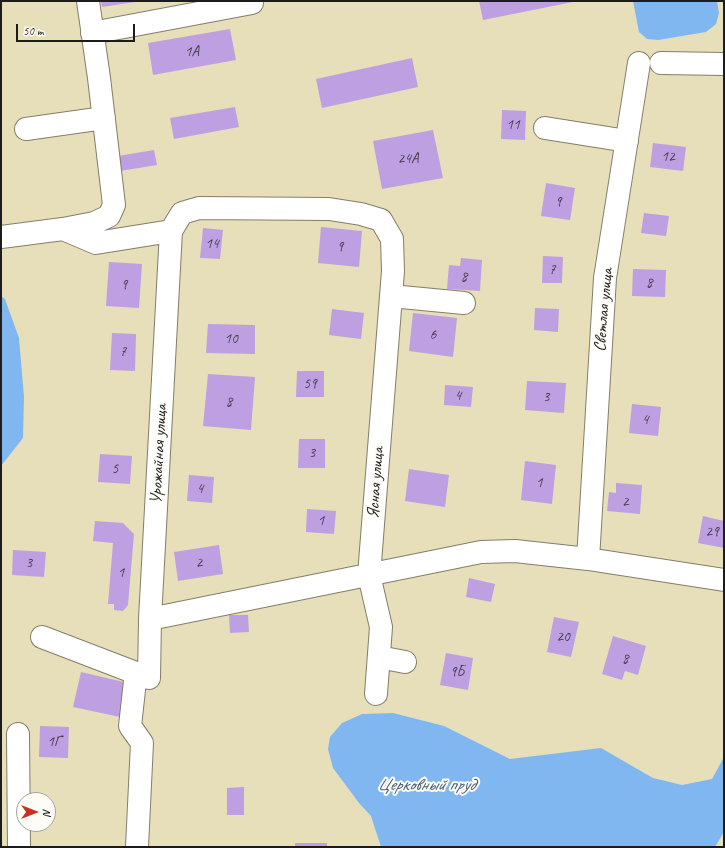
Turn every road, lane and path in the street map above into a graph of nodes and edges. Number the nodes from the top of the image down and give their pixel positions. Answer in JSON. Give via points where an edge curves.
{"nodes":[{"id":1,"x":88,"y":1,"type":"edge"},
{"id":2,"x":255,"y":2,"type":"edge"},
{"id":3,"x":92,"y":33,"type":"junction"},
{"id":4,"x":639,"y":63,"type":"dead end"},
{"id":5,"x":661,"y":63,"type":"dead end"},
{"id":6,"x":724,"y":64,"type":"edge"},
{"id":7,"x":104,"y":118,"type":"junction"},
{"id":8,"x":545,"y":128,"type":"dead end"},
{"id":9,"x":26,"y":129,"type":"dead end"},
{"id":10,"x":627,"y":141,"type":"junction"},
{"id":11,"x":63,"y":229,"type":"junction"},
{"id":12,"x":171,"y":231,"type":"junction"},
{"id":13,"x":1,"y":237,"type":"edge"},
{"id":14,"x":391,"y":296,"type":"junction"},
{"id":15,"x":464,"y":303,"type":"dead end"},
{"id":16,"x":588,"y":558,"type":"junction"},
{"id":17,"x":369,"y":575,"type":"junction"},
{"id":18,"x":724,"y":580,"type":"edge"},
{"id":19,"x":150,"y":619,"type":"junction"},
{"id":20,"x":42,"y":638,"type":"dead end"},
{"id":21,"x":379,"y":657,"type":"junction"},
{"id":22,"x":405,"y":662,"type":"dead end"},
{"id":23,"x":143,"y":676,"type":"junction"},
{"id":24,"x":376,"y":694,"type":"dead end"},
{"id":25,"x":18,"y":734,"type":"dead end"},
{"id":26,"x":19,"y":847,"type":"edge"},
{"id":27,"x":137,"y":847,"type":"edge"}],
"edges":[{"from":1,"to":3,"type":"street"},
{"from":2,"to":3,"type":"street"},
{"from":3,"to":7,"type":"street"},
{"from":4,"to":10,"type":"street","name":"Светлая улица"},
{"from":5,"to":6,"type":"street"},
{"from":7,"to":9,"type":"street"},
{"from":7,"to":11,"type":"street","via":[[114,205],[109,216]]},
{"from":8,"to":10,"type":"street"},
{"from":10,"to":16,"type":"street","name":"Светлая улица","via":[[604,278]]},
{"from":11,"to":12,"type":"street","via":[[96,243]]},
{"from":11,"to":13,"type":"street"},
{"from":12,"to":14,"type":"street","name":"Ясная улица","via":[[182,213],[199,208],[329,209],[361,214],[381,220],[392,239]]},
{"from":12,"to":19,"type":"street","name":"Урожайная улица"},
{"from":14,"to":15,"type":"street"},
{"from":14,"to":17,"type":"street","name":"Ясная улица"},
{"from":16,"to":17,"type":"street","via":[[514,551],[481,552]]},
{"from":16,"to":18,"type":"street"},
{"from":17,"to":19,"type":"street"},
{"from":17,"to":21,"type":"street","name":"Ясная улица","via":[[381,626]]},
{"from":19,"to":23,"type":"street","name":"Урожайная улица"},
{"from":20,"to":23,"type":"street"},
{"from":21,"to":22,"type":"street"},
{"from":21,"to":24,"type":"street","name":"Ясная улица"},
{"from":23,"to":27,"type":"street","name":"Урожайная улица","via":[[135,681],[130,726],[142,743]]},
{"from":25,"to":26,"type":"street"}]}
